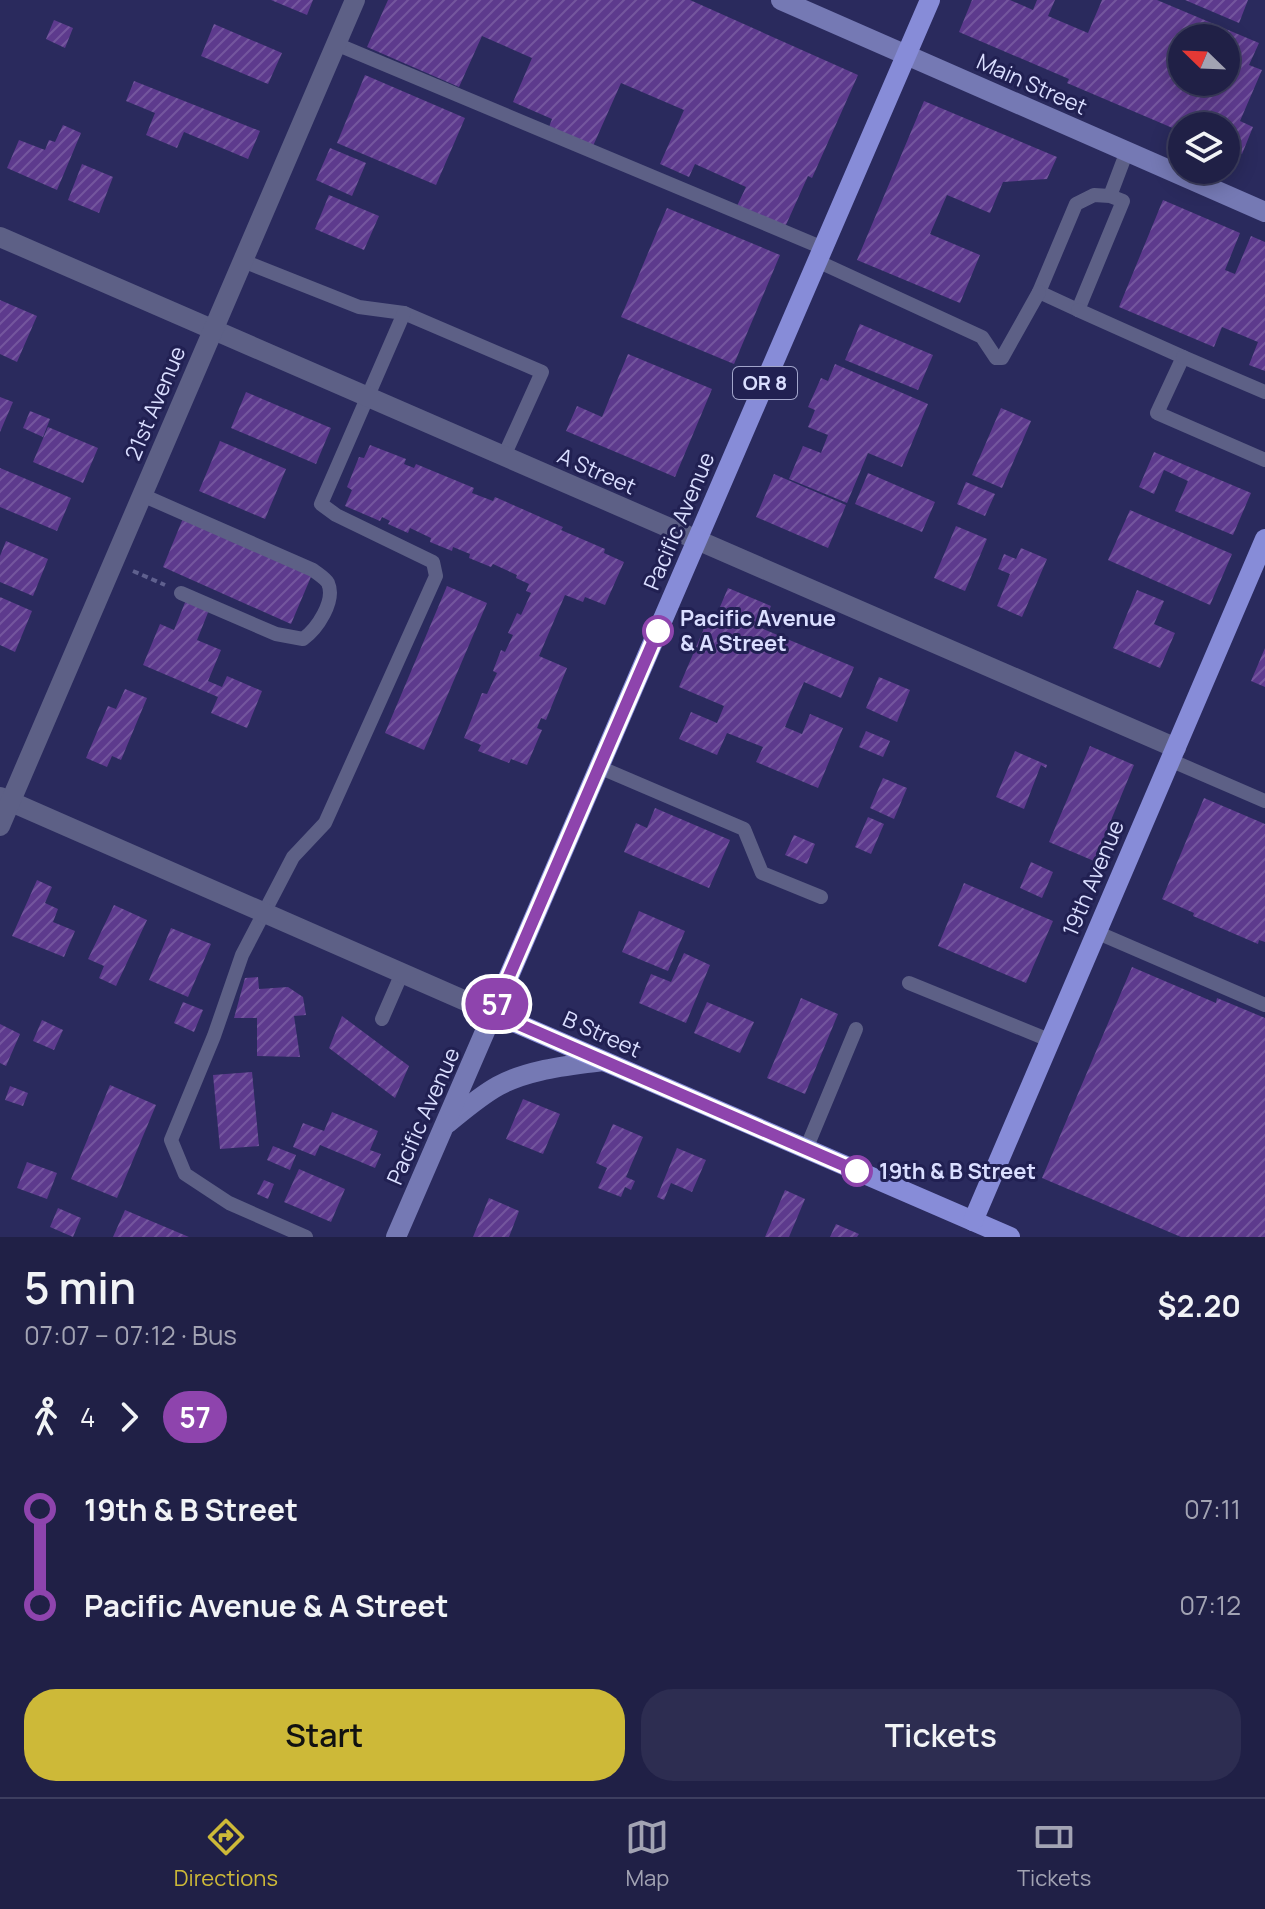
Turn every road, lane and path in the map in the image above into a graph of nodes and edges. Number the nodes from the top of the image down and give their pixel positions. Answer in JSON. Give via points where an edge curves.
{"nodes":[{"id":1,"x":355,"y":0,"type":"edge"},
{"id":2,"x":781,"y":0,"type":"edge"},
{"id":3,"x":930,"y":0,"type":"edge"},
{"id":4,"x":336,"y":44,"type":"junction"},
{"id":5,"x":907,"y":55,"type":"junction"},
{"id":6,"x":1127,"y":151,"type":"junction"},
{"id":7,"x":1110,"y":196,"type":"junction"},
{"id":8,"x":1265,"y":212,"type":"edge"},
{"id":9,"x":0,"y":237,"type":"edge"},
{"id":10,"x":820,"y":255,"type":"junction"},
{"id":11,"x":243,"y":261,"type":"junction"},
{"id":12,"x":1039,"y":292,"type":"junction"},
{"id":13,"x":1078,"y":310,"type":"junction"},
{"id":14,"x":404,"y":313,"type":"junction"},
{"id":15,"x":214,"y":329,"type":"junction"},
{"id":16,"x":1183,"y":357,"type":"junction"},
{"id":17,"x":1265,"y":392,"type":"edge"},
{"id":18,"x":366,"y":396,"type":"junction"},
{"id":19,"x":504,"y":456,"type":"junction"},
{"id":20,"x":1265,"y":460,"type":"edge"},
{"id":21,"x":142,"y":495,"type":"junction"},
{"id":22,"x":1265,"y":539,"type":"edge"},
{"id":23,"x":697,"y":541,"type":"junction"},
{"id":24,"x":113,"y":562,"type":"junction"},
{"id":25,"x":181,"y":593,"type":"joint"},
{"id":26,"x":1173,"y":754,"type":"junction"},
{"id":27,"x":599,"y":767,"type":"junction"},
{"id":28,"x":5,"y":799,"type":"edge"},
{"id":29,"x":1265,"y":801,"type":"edge"},
{"id":30,"x":0,"y":826,"type":"edge"},
{"id":31,"x":821,"y":897,"type":"dead end"},
{"id":32,"x":263,"y":912,"type":"junction"},
{"id":33,"x":1096,"y":932,"type":"junction"},
{"id":34,"x":402,"y":973,"type":"junction"},
{"id":35,"x":909,"y":983,"type":"dead end"},
{"id":36,"x":1265,"y":1005,"type":"edge"},
{"id":37,"x":493,"y":1013,"type":"junction"},
{"id":38,"x":382,"y":1019,"type":"dead end"},
{"id":39,"x":856,"y":1029,"type":"dead end"},
{"id":40,"x":1049,"y":1040,"type":"junction"},
{"id":41,"x":602,"y":1061,"type":"junction"},
{"id":42,"x":445,"y":1126,"type":"junction"},
{"id":43,"x":806,"y":1149,"type":"junction"},
{"id":44,"x":969,"y":1229,"type":"edge"},
{"id":45,"x":306,"y":1237,"type":"edge"},
{"id":46,"x":396,"y":1237,"type":"edge"},
{"id":47,"x":1010,"y":1237,"type":"edge"}],
"edges":[{"from":1,"to":4,"type":"street","name":"21st Avenue"},
{"from":2,"to":5,"type":"street","name":"Main Street"},
{"from":3,"to":5,"type":"main road","name":"Pacific Avenue","number":"OR 8"},
{"from":4,"to":10,"type":"lane"},
{"from":4,"to":11,"type":"street","name":"21st Avenue"},
{"from":5,"to":6,"type":"street","name":"Main Street"},
{"from":5,"to":10,"type":"main road","name":"Pacific Avenue","number":"OR 8"},
{"from":6,"to":7,"type":"lane"},
{"from":6,"to":8,"type":"street","name":"Main Street"},
{"from":7,"to":12,"type":"lane","via":[[1094,195],[1076,204]]},
{"from":7,"to":13,"type":"lane","via":[[1123,201]]},
{"from":9,"to":15,"type":"street","name":"A Street"},
{"from":10,"to":12,"type":"lane","via":[[982,337],[996,358],[1002,358]]},
{"from":10,"to":23,"type":"main road","name":"Pacific Avenue","number":"OR 8"},
{"from":11,"to":14,"type":"lane","via":[[359,307]]},
{"from":11,"to":15,"type":"street","name":"21st Avenue"},
{"from":12,"to":13,"type":"lane"},
{"from":13,"to":16,"type":"lane"},
{"from":14,"to":18,"type":"lane"},
{"from":14,"to":19,"type":"lane","via":[[542,372]]},
{"from":15,"to":18,"type":"street","name":"A Street"},
{"from":15,"to":21,"type":"street","name":"21st Avenue"},
{"from":16,"to":17,"type":"lane"},
{"from":16,"to":20,"type":"lane","via":[[1157,413]]},
{"from":18,"to":19,"type":"street","name":"A Street"},
{"from":18,"to":32,"type":"lane","via":[[321,504],[433,562],[436,576],[325,823],[293,857]]},
{"from":19,"to":23,"type":"street","name":"A Street"},
{"from":21,"to":24,"type":"street","name":"21st Avenue"},
{"from":21,"to":25,"type":"lane","via":[[313,570],[327,581],[330,593],[320,621],[303,639],[276,634]]},
{"from":22,"to":26,"type":"main road","name":"19th Avenue"},
{"from":23,"to":26,"type":"street","name":"A Street"},
{"from":23,"to":27,"type":"main road","name":"Pacific Avenue","number":"OR 8"},
{"from":24,"to":25,"type":"path"},
{"from":24,"to":28,"type":"street","name":"21st Avenue"},
{"from":26,"to":29,"type":"lane"},
{"from":26,"to":33,"type":"main road","name":"19th Avenue"},
{"from":27,"to":31,"type":"lane","via":[[744,829],[762,873]]},
{"from":27,"to":37,"type":"main road","name":"Pacific Avenue","number":"OR 8"},
{"from":28,"to":30,"type":"street","name":"21st Avenue"},
{"from":28,"to":32,"type":"street","name":"B Street"},
{"from":32,"to":34,"type":"street","name":"B Street"},
{"from":32,"to":45,"type":"lane","via":[[171,1140],[185,1174],[229,1203]]},
{"from":33,"to":36,"type":"lane"},
{"from":33,"to":40,"type":"main road","name":"19th Avenue"},
{"from":34,"to":37,"type":"street","name":"B Street"},
{"from":34,"to":38,"type":"lane"},
{"from":35,"to":40,"type":"lane"},
{"from":37,"to":41,"type":"main road","name":"B Street"},
{"from":37,"to":42,"type":"street","name":"Pacific Avenue","number":"OR 8"},
{"from":39,"to":43,"type":"lane"},
{"from":40,"to":44,"type":"main road","name":"19th Avenue"},
{"from":41,"to":42,"type":"street","via":[[509,1080]]},
{"from":41,"to":43,"type":"main road","name":"B Street"},
{"from":42,"to":46,"type":"street","name":"Pacific Avenue","number":"OR 8"},
{"from":43,"to":44,"type":"main road","name":"B Street"},
{"from":44,"to":47,"type":"main road","name":"B Street"}]}
